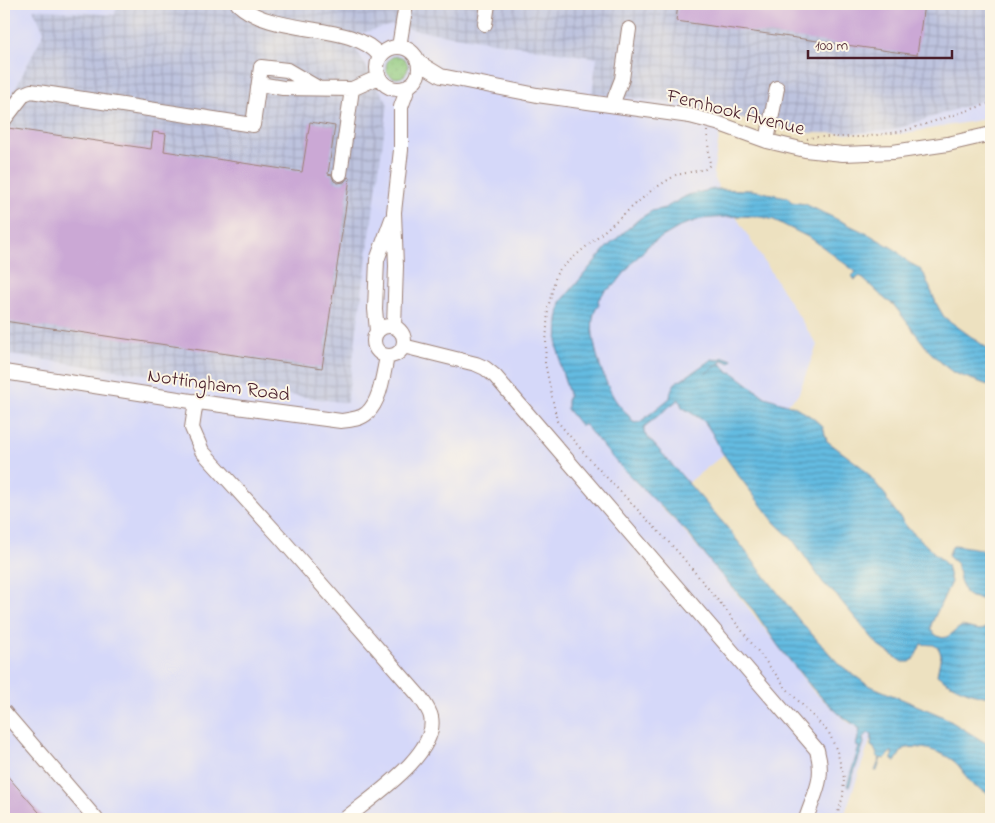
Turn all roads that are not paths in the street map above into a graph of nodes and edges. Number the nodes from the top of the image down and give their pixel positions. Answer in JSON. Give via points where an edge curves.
{"nodes":[{"id":1,"x":238,"y":4,"type":"edge"},
{"id":2,"x":249,"y":4,"type":"edge"},
{"id":3,"x":406,"y":4,"type":"edge"},
{"id":4,"x":488,"y":4,"type":"edge"},
{"id":5,"x":260,"y":17,"type":"junction"},
{"id":6,"x":485,"y":24,"type":"dead end"},
{"id":7,"x":629,"y":29,"type":"dead end"},
{"id":8,"x":399,"y":47,"type":"junction"},
{"id":9,"x":380,"y":56,"type":"junction"},
{"id":10,"x":418,"y":62,"type":"junction"},
{"id":11,"x":441,"y":76,"type":"junction"},
{"id":12,"x":379,"y":77,"type":"junction"},
{"id":13,"x":411,"y":83,"type":"junction"},
{"id":14,"x":259,"y":84,"type":"junction"},
{"id":15,"x":318,"y":88,"type":"junction"},
{"id":16,"x":392,"y":88,"type":"junction"},
{"id":17,"x":777,"y":88,"type":"dead end"},
{"id":18,"x":352,"y":89,"type":"junction"},
{"id":19,"x":614,"y":105,"type":"junction"},
{"id":20,"x":401,"y":107,"type":"junction"},
{"id":21,"x":4,"y":120,"type":"edge"},
{"id":22,"x":988,"y":134,"type":"edge"},
{"id":23,"x":767,"y":141,"type":"junction"},
{"id":24,"x":340,"y":174,"type":"dead end"},
{"id":25,"x":394,"y":212,"type":"junction"},
{"id":26,"x":394,"y":327,"type":"junction"},
{"id":27,"x":377,"y":331,"type":"junction"},
{"id":28,"x":404,"y":346,"type":"junction"},
{"id":29,"x":386,"y":357,"type":"junction"},
{"id":30,"x":4,"y":372,"type":"edge"},
{"id":31,"x":196,"y":401,"type":"junction"},
{"id":32,"x":4,"y":712,"type":"edge"},
{"id":33,"x":96,"y":819,"type":"edge"},
{"id":34,"x":345,"y":819,"type":"edge"},
{"id":35,"x":806,"y":819,"type":"edge"}],
"edges":[{"from":1,"to":5,"type":"street"},
{"from":2,"to":5,"type":"street"},
{"from":3,"to":8,"type":"street"},
{"from":4,"to":6,"type":"street"},
{"from":5,"to":9,"type":"street","via":[[355,39],[374,48]]},
{"from":7,"to":19,"type":"street","via":[[622,79]]},
{"from":8,"to":9,"type":"street"},
{"from":8,"to":10,"type":"street","via":[[411,52]]},
{"from":9,"to":12,"type":"street","via":[[377,64]]},
{"from":10,"to":11,"type":"street","name":"Fernhook Avenue"},
{"from":10,"to":13,"type":"street","via":[[417,76]]},
{"from":11,"to":13,"type":"street","name":"Fernhook Avenue"},
{"from":11,"to":19,"type":"street","name":"Fernhook Avenue","via":[[537,95]]},
{"from":12,"to":16,"type":"street"},
{"from":12,"to":18,"type":"street"},
{"from":13,"to":16,"type":"street"},
{"from":13,"to":20,"type":"street"},
{"from":14,"to":15,"type":"street"},
{"from":14,"to":15,"type":"street","via":[[262,67],[287,70]]},
{"from":14,"to":21,"type":"street","via":[[253,125],[30,90]]},
{"from":15,"to":18,"type":"street"},
{"from":16,"to":20,"type":"street"},
{"from":17,"to":23,"type":"street"},
{"from":18,"to":24,"type":"street"},
{"from":19,"to":23,"type":"street","name":"Fernhook Avenue","via":[[717,123]]},
{"from":20,"to":25,"type":"street","via":[[401,150]]},
{"from":22,"to":23,"type":"street","name":"Fernhook Avenue","via":[[913,150],[843,154]]},
{"from":25,"to":26,"type":"street"},
{"from":25,"to":27,"type":"street","via":[[377,260]]},
{"from":26,"to":27,"type":"street"},
{"from":26,"to":28,"type":"street","via":[[402,334]]},
{"from":27,"to":29,"type":"street","via":[[374,347]]},
{"from":28,"to":29,"type":"street","via":[[397,354]]},
{"from":28,"to":35,"type":"street","via":[[476,364],[495,376],[817,750],[821,764],[820,781]]},
{"from":29,"to":31,"type":"street","name":"Nottingham Road","via":[[376,400],[367,413],[356,419],[341,421]]},
{"from":30,"to":31,"type":"street","name":"Nottingham Road"},
{"from":31,"to":34,"type":"street","via":[[192,428],[202,451],[420,697],[431,717],[431,734],[411,764]]},
{"from":32,"to":33,"type":"street"}]}
